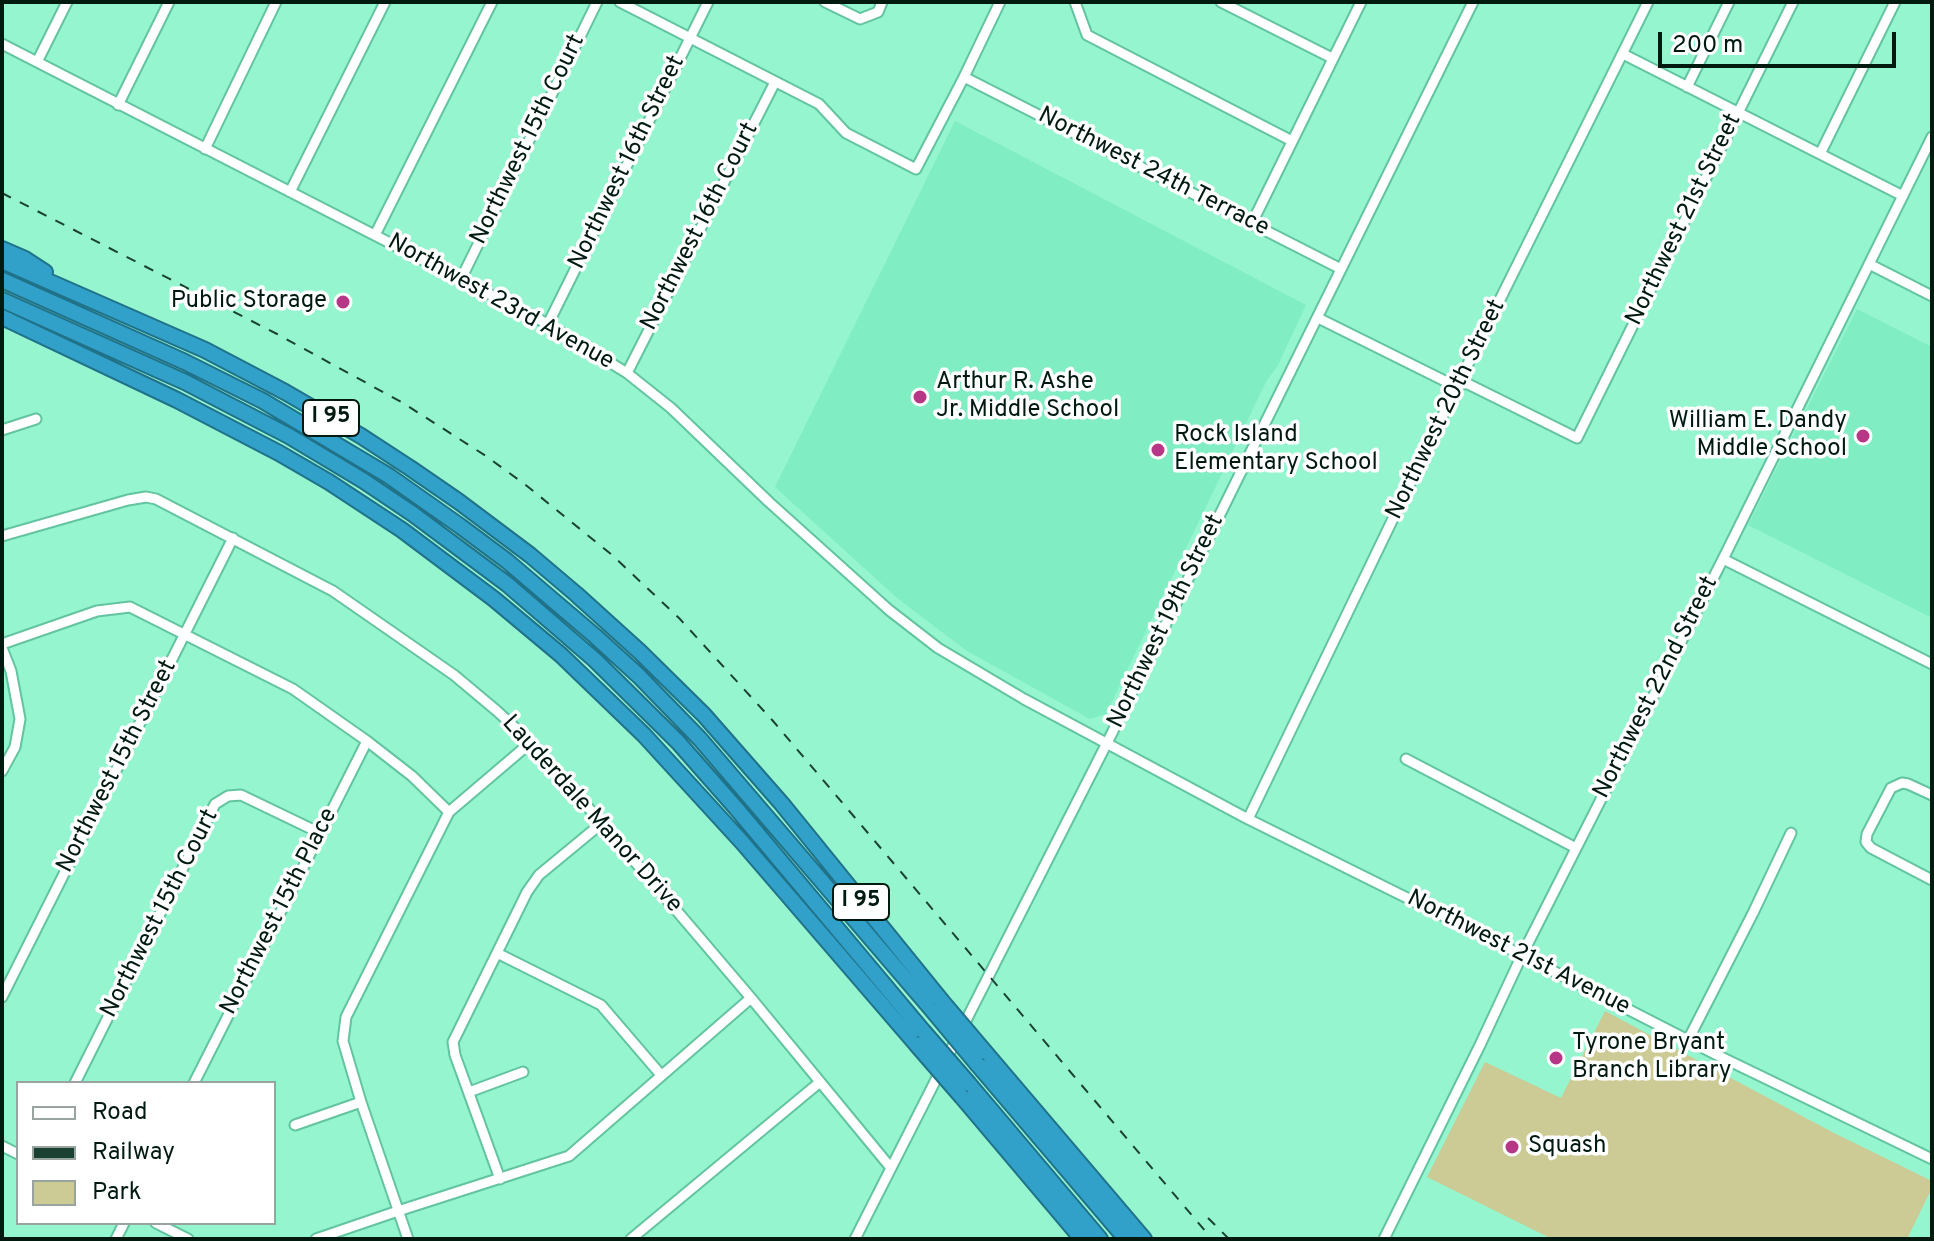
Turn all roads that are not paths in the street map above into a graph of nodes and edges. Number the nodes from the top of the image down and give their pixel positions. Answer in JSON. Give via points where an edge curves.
{"nodes":[{"id":1,"x":67,"y":2,"type":"edge"},
{"id":2,"x":169,"y":2,"type":"edge"},
{"id":3,"x":276,"y":2,"type":"edge"},
{"id":4,"x":385,"y":2,"type":"edge"},
{"id":5,"x":492,"y":2,"type":"edge"},
{"id":6,"x":597,"y":2,"type":"edge"},
{"id":7,"x":620,"y":2,"type":"edge"},
{"id":8,"x":708,"y":2,"type":"edge"},
{"id":9,"x":825,"y":2,"type":"edge"},
{"id":10,"x":882,"y":2,"type":"edge"},
{"id":11,"x":1000,"y":2,"type":"edge"},
{"id":12,"x":1075,"y":2,"type":"edge"},
{"id":13,"x":1221,"y":2,"type":"edge"},
{"id":14,"x":1361,"y":2,"type":"edge"},
{"id":15,"x":1473,"y":2,"type":"edge"},
{"id":16,"x":1648,"y":2,"type":"edge"},
{"id":17,"x":1729,"y":2,"type":"edge"},
{"id":18,"x":1793,"y":2,"type":"edge"},
{"id":19,"x":1895,"y":2,"type":"edge"},
{"id":20,"x":690,"y":37,"type":"junction"},
{"id":21,"x":2,"y":44,"type":"edge"},
{"id":22,"x":1623,"y":54,"type":"junction"},
{"id":23,"x":1332,"y":58,"type":"junction"},
{"id":24,"x":37,"y":62,"type":"junction"},
{"id":25,"x":964,"y":77,"type":"junction"},
{"id":26,"x":775,"y":82,"type":"junction"},
{"id":27,"x":1687,"y":87,"type":"junction"},
{"id":28,"x":118,"y":105,"type":"junction"},
{"id":29,"x":1738,"y":114,"type":"junction"},
{"id":30,"x":1932,"y":137,"type":"edge"},
{"id":31,"x":1292,"y":141,"type":"junction"},
{"id":32,"x":205,"y":149,"type":"junction"},
{"id":33,"x":1820,"y":154,"type":"junction"},
{"id":34,"x":290,"y":192,"type":"junction"},
{"id":35,"x":1903,"y":196,"type":"junction"},
{"id":36,"x":1252,"y":223,"type":"junction"},
{"id":37,"x":375,"y":235,"type":"junction"},
{"id":38,"x":2,"y":249,"type":"edge"},
{"id":39,"x":2,"y":261,"type":"edge"},
{"id":40,"x":1869,"y":264,"type":"junction"},
{"id":41,"x":1341,"y":269,"type":"junction"},
{"id":42,"x":461,"y":279,"type":"junction"},
{"id":43,"x":2,"y":280,"type":"edge"},
{"id":44,"x":1932,"y":296,"type":"edge"},
{"id":45,"x":86,"y":298,"type":"junction"},
{"id":46,"x":2,"y":300,"type":"edge"},
{"id":47,"x":3,"y":317,"type":"edge"},
{"id":48,"x":1318,"y":318,"type":"junction"},
{"id":49,"x":548,"y":324,"type":"junction"},
{"id":50,"x":627,"y":373,"type":"junction"},
{"id":51,"x":1458,"y":384,"type":"junction"},
{"id":52,"x":36,"y":419,"type":"dead end"},
{"id":53,"x":2,"y":430,"type":"edge"},
{"id":54,"x":289,"y":436,"type":"junction"},
{"id":55,"x":436,"y":509,"type":"junction"},
{"id":56,"x":402,"y":530,"type":"junction"},
{"id":57,"x":2,"y":536,"type":"edge"},
{"id":58,"x":233,"y":538,"type":"junction"},
{"id":59,"x":1723,"y":559,"type":"junction"},
{"id":60,"x":553,"y":574,"type":"junction"},
{"id":61,"x":185,"y":633,"type":"junction"},
{"id":62,"x":2,"y":646,"type":"edge"},
{"id":63,"x":1932,"y":664,"type":"edge"},
{"id":64,"x":367,"y":741,"type":"junction"},
{"id":65,"x":530,"y":743,"type":"junction"},
{"id":66,"x":1106,"y":744,"type":"junction"},
{"id":67,"x":1406,"y":759,"type":"dead end"},
{"id":68,"x":2,"y":771,"type":"edge"},
{"id":69,"x":1932,"y":795,"type":"edge"},
{"id":70,"x":449,"y":812,"type":"junction"},
{"id":71,"x":1248,"y":819,"type":"junction"},
{"id":72,"x":602,"y":823,"type":"junction"},
{"id":73,"x":320,"y":833,"type":"junction"},
{"id":74,"x":1791,"y":833,"type":"dead end"},
{"id":75,"x":1576,"y":848,"type":"junction"},
{"id":76,"x":1932,"y":880,"type":"edge"},
{"id":77,"x":497,"y":953,"type":"junction"},
{"id":78,"x":1522,"y":955,"type":"junction"},
{"id":79,"x":2,"y":997,"type":"edge"},
{"id":80,"x":751,"y":998,"type":"junction"},
{"id":81,"x":937,"y":1005,"type":"junction"},
{"id":82,"x":920,"y":1037,"type":"junction"},
{"id":83,"x":1688,"y":1040,"type":"junction"},
{"id":84,"x":982,"y":1059,"type":"junction"},
{"id":85,"x":523,"y":1072,"type":"dead end"},
{"id":86,"x":661,"y":1075,"type":"junction"},
{"id":87,"x":76,"y":1081,"type":"edge"},
{"id":88,"x":195,"y":1081,"type":"edge"},
{"id":89,"x":820,"y":1082,"type":"junction"},
{"id":90,"x":965,"y":1091,"type":"junction"},
{"id":91,"x":469,"y":1092,"type":"junction"},
{"id":92,"x":361,"y":1102,"type":"junction"},
{"id":93,"x":295,"y":1125,"type":"dead end"},
{"id":94,"x":1932,"y":1159,"type":"edge"},
{"id":95,"x":891,"y":1168,"type":"junction"},
{"id":96,"x":500,"y":1179,"type":"junction"},
{"id":97,"x":398,"y":1211,"type":"junction"},
{"id":98,"x":160,"y":1225,"type":"edge"},
{"id":99,"x":188,"y":1239,"type":"edge"},
{"id":100,"x":316,"y":1239,"type":"edge"},
{"id":101,"x":408,"y":1239,"type":"edge"},
{"id":102,"x":631,"y":1239,"type":"edge"},
{"id":103,"x":855,"y":1239,"type":"edge"},
{"id":104,"x":1082,"y":1239,"type":"edge"},
{"id":105,"x":1100,"y":1239,"type":"edge"},
{"id":106,"x":1126,"y":1239,"type":"edge"},
{"id":107,"x":1144,"y":1239,"type":"edge"},
{"id":108,"x":1384,"y":1239,"type":"edge"}],
"edges":[{"from":1,"to":24,"type":"street"},
{"from":2,"to":28,"type":"street"},
{"from":3,"to":32,"type":"street"},
{"from":4,"to":34,"type":"street"},
{"from":5,"to":37,"type":"street"},
{"from":6,"to":42,"type":"street","name":"Northwest 15th Court"},
{"from":7,"to":20,"type":"street"},
{"from":8,"to":20,"type":"street","name":"Northwest 16th Street"},
{"from":9,"to":10,"type":"street","via":[[860,19],[878,12]]},
{"from":11,"to":25,"type":"street"},
{"from":12,"to":31,"type":"street","via":[[1087,35]]},
{"from":13,"to":23,"type":"street"},
{"from":14,"to":23,"type":"street"},
{"from":15,"to":41,"type":"street","name":"Northwest 19th Street"},
{"from":16,"to":22,"type":"street","name":"Northwest 20th Street"},
{"from":17,"to":27,"type":"street"},
{"from":18,"to":29,"type":"street","name":"Northwest 21st Street"},
{"from":19,"to":33,"type":"street"},
{"from":20,"to":26,"type":"street"},
{"from":20,"to":49,"type":"street","name":"Northwest 16th Street"},
{"from":21,"to":24,"type":"street","name":"Northwest 23rd Avenue"},
{"from":22,"to":27,"type":"street"},
{"from":22,"to":51,"type":"street","name":"Northwest 20th Street"},
{"from":23,"to":31,"type":"street"},
{"from":24,"to":28,"type":"street","name":"Northwest 23rd Avenue"},
{"from":25,"to":26,"type":"street","via":[[916,169],[846,133],[819,104]]},
{"from":25,"to":36,"type":"street","name":"Northwest 24th Terrace"},
{"from":26,"to":50,"type":"street","name":"Northwest 16th Court"},
{"from":27,"to":29,"type":"street"},
{"from":28,"to":32,"type":"street","name":"Northwest 23rd Avenue"},
{"from":29,"to":33,"type":"street"},
{"from":29,"to":51,"type":"street","name":"Northwest 21st Street","via":[[1577,438],[1468,384]]},
{"from":30,"to":35,"type":"street","name":"Northwest 22nd Street"},
{"from":31,"to":36,"type":"street"},
{"from":32,"to":34,"type":"street","name":"Northwest 23rd Avenue"},
{"from":33,"to":35,"type":"street"},
{"from":34,"to":37,"type":"street","name":"Northwest 23rd Avenue"},
{"from":35,"to":40,"type":"street","name":"Northwest 22nd Street"},
{"from":36,"to":41,"type":"street","name":"Northwest 24th Terrace"},
{"from":37,"to":42,"type":"street","name":"Northwest 23rd Avenue"},
{"from":38,"to":45,"type":"highway"},
{"from":39,"to":45,"type":"highway","number":"I 95"},
{"from":40,"to":44,"type":"street"},
{"from":40,"to":59,"type":"street","name":"Northwest 22nd Street"},
{"from":41,"to":48,"type":"street","name":"Northwest 19th Street"},
{"from":42,"to":49,"type":"street","name":"Northwest 23rd Avenue"},
{"from":43,"to":55,"type":"highway","via":[[263,401]]},
{"from":45,"to":60,"type":"highway","number":"I 95","via":[[232,363],[336,421],[447,493]]},
{"from":46,"to":54,"type":"highway","via":[[185,382]]},
{"from":47,"to":56,"type":"highway","number":"I 95","via":[[228,425]]},
{"from":48,"to":51,"type":"street"},
{"from":48,"to":66,"type":"street","name":"Northwest 19th Street"},
{"from":49,"to":50,"type":"street","name":"Northwest 23rd Avenue"},
{"from":50,"to":66,"type":"street","name":"Northwest 23rd Avenue","via":[[938,648]]},
{"from":51,"to":71,"type":"street","name":"Northwest 20th Street"},
{"from":52,"to":53,"type":"street"},
{"from":54,"to":56,"type":"highway"},
{"from":54,"to":82,"type":"highway","via":[[449,540],[595,660],[717,786]]},
{"from":55,"to":60,"type":"highway"},
{"from":55,"to":81,"type":"highway","via":[[507,561],[639,676]]},
{"from":56,"to":82,"type":"highway","number":"I 95","via":[[517,617],[624,714]]},
{"from":57,"to":58,"type":"street","name":"Lauderdale Manor Drive","via":[[146,497]]},
{"from":58,"to":61,"type":"street","name":"Northwest 15th Street"},
{"from":58,"to":65,"type":"street","name":"Lauderdale Manor Drive","via":[[333,591],[454,675]]},
{"from":59,"to":63,"type":"street"},
{"from":59,"to":75,"type":"street","name":"Northwest 22nd Street"},
{"from":60,"to":81,"type":"highway","number":"I 95","via":[[725,738]]},
{"from":61,"to":62,"type":"street","via":[[130,607],[97,611]]},
{"from":61,"to":64,"type":"street","via":[[293,689]]},
{"from":61,"to":79,"type":"street","name":"Northwest 15th Street"},
{"from":62,"to":68,"type":"street","via":[[20,719],[15,747]]},
{"from":64,"to":70,"type":"street"},
{"from":64,"to":73,"type":"street","name":"Northwest 15th Place"},
{"from":65,"to":70,"type":"street"},
{"from":65,"to":72,"type":"street","name":"Lauderdale Manor Drive"},
{"from":66,"to":71,"type":"street","name":"Northwest 21st Avenue"},
{"from":66,"to":95,"type":"street","name":"Northwest 19th Street"},
{"from":67,"to":75,"type":"street"},
{"from":69,"to":76,"type":"street","via":[[1908,784],[1891,788],[1866,842]]},
{"from":70,"to":92,"type":"street","via":[[346,1017],[343,1041]]},
{"from":71,"to":78,"type":"street","name":"Northwest 21st Avenue"},
{"from":72,"to":77,"type":"street","via":[[539,875]]},
{"from":72,"to":80,"type":"street","name":"Lauderdale Manor Drive"},
{"from":73,"to":87,"type":"street","name":"Northwest 15th Court","via":[[241,795],[215,804]]},
{"from":73,"to":88,"type":"street","name":"Northwest 15th Place"},
{"from":74,"to":83,"type":"street"},
{"from":75,"to":78,"type":"street","name":"Northwest 22nd Street"},
{"from":77,"to":86,"type":"street","via":[[601,1005]]},
{"from":77,"to":91,"type":"street","via":[[453,1042]]},
{"from":78,"to":83,"type":"street","name":"Northwest 21st Avenue"},
{"from":78,"to":108,"type":"street","name":"Northwest 22nd Street"},
{"from":80,"to":86,"type":"street"},
{"from":80,"to":89,"type":"street","name":"Lauderdale Manor Drive"},
{"from":81,"to":84,"type":"highway","number":"I 95","bridge":true},
{"from":82,"to":90,"type":"highway","number":"I 95","bridge":true},
{"from":83,"to":94,"type":"street","name":"Northwest 21st Avenue"},
{"from":84,"to":106,"type":"highway"},
{"from":84,"to":107,"type":"highway","number":"I 95"},
{"from":85,"to":91,"type":"street"},
{"from":86,"to":96,"type":"street","via":[[569,1156]]},
{"from":89,"to":95,"type":"street","name":"Lauderdale Manor Drive"},
{"from":89,"to":102,"type":"street"},
{"from":90,"to":104,"type":"highway","number":"I 95"},
{"from":90,"to":105,"type":"highway"},
{"from":91,"to":96,"type":"street"},
{"from":92,"to":93,"type":"street"},
{"from":92,"to":97,"type":"street"},
{"from":95,"to":103,"type":"street","name":"Northwest 19th Street"},
{"from":96,"to":97,"type":"street"},
{"from":97,"to":100,"type":"street"},
{"from":97,"to":101,"type":"street"},
{"from":98,"to":99,"type":"street"}]}
